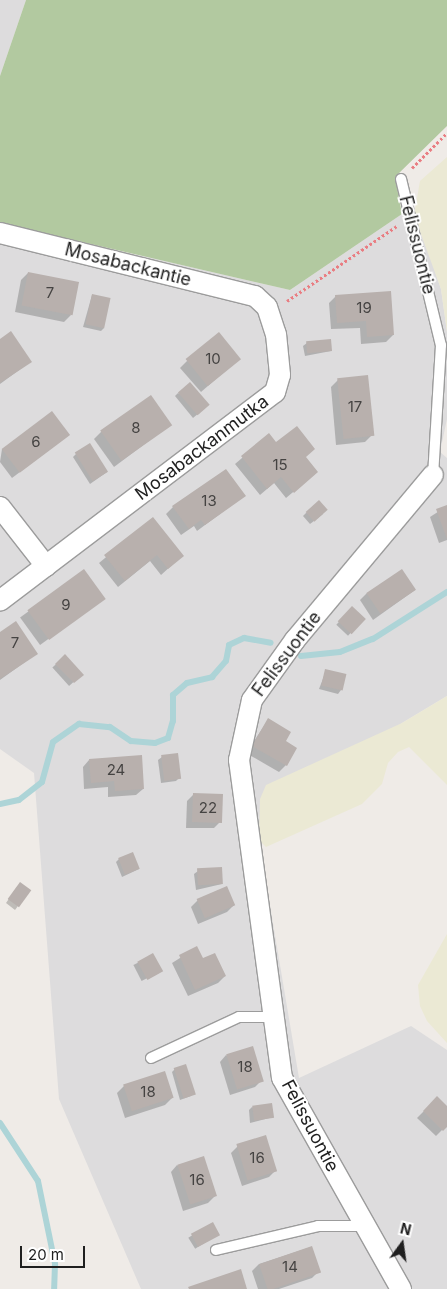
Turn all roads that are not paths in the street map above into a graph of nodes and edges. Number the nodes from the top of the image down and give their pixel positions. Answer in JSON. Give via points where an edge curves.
{"nodes":[{"id":1,"x":401,"y":180,"type":"road end"},
{"id":2,"x":0,"y":233,"type":"edge"},
{"id":3,"x":261,"y":302,"type":"joint"},
{"id":4,"x":433,"y":475,"type":"joint"},
{"id":5,"x":0,"y":507,"type":"edge"},
{"id":6,"x":46,"y":566,"type":"junction"},
{"id":7,"x":0,"y":601,"type":"edge"},
{"id":8,"x":274,"y":1017,"type":"junction"},
{"id":9,"x":151,"y":1058,"type":"dead end"},
{"id":10,"x":365,"y":1226,"type":"junction"},
{"id":11,"x":216,"y":1250,"type":"dead end"},
{"id":12,"x":401,"y":1289,"type":"edge"}],
"edges":[{"from":1,"to":4,"type":"lane","name":"Felissuontie","via":[[441,345]]},
{"from":2,"to":3,"type":"street","name":"Mosabackantie"},
{"from":3,"to":6,"type":"street","name":"Mosabackanmutka","via":[[276,334],[280,375],[275,392]]},
{"from":4,"to":8,"type":"street","name":"Felissuontie","via":[[295,640],[252,700],[239,760]]},
{"from":5,"to":6,"type":"street"},
{"from":6,"to":7,"type":"street","name":"Mosabackanmutka"},
{"from":8,"to":9,"type":"lane","via":[[239,1017]]},
{"from":8,"to":10,"type":"street","name":"Felissuontie","via":[[282,1078]]},
{"from":10,"to":11,"type":"lane","via":[[318,1226]]},
{"from":10,"to":12,"type":"street","name":"Felissuontie"}]}
